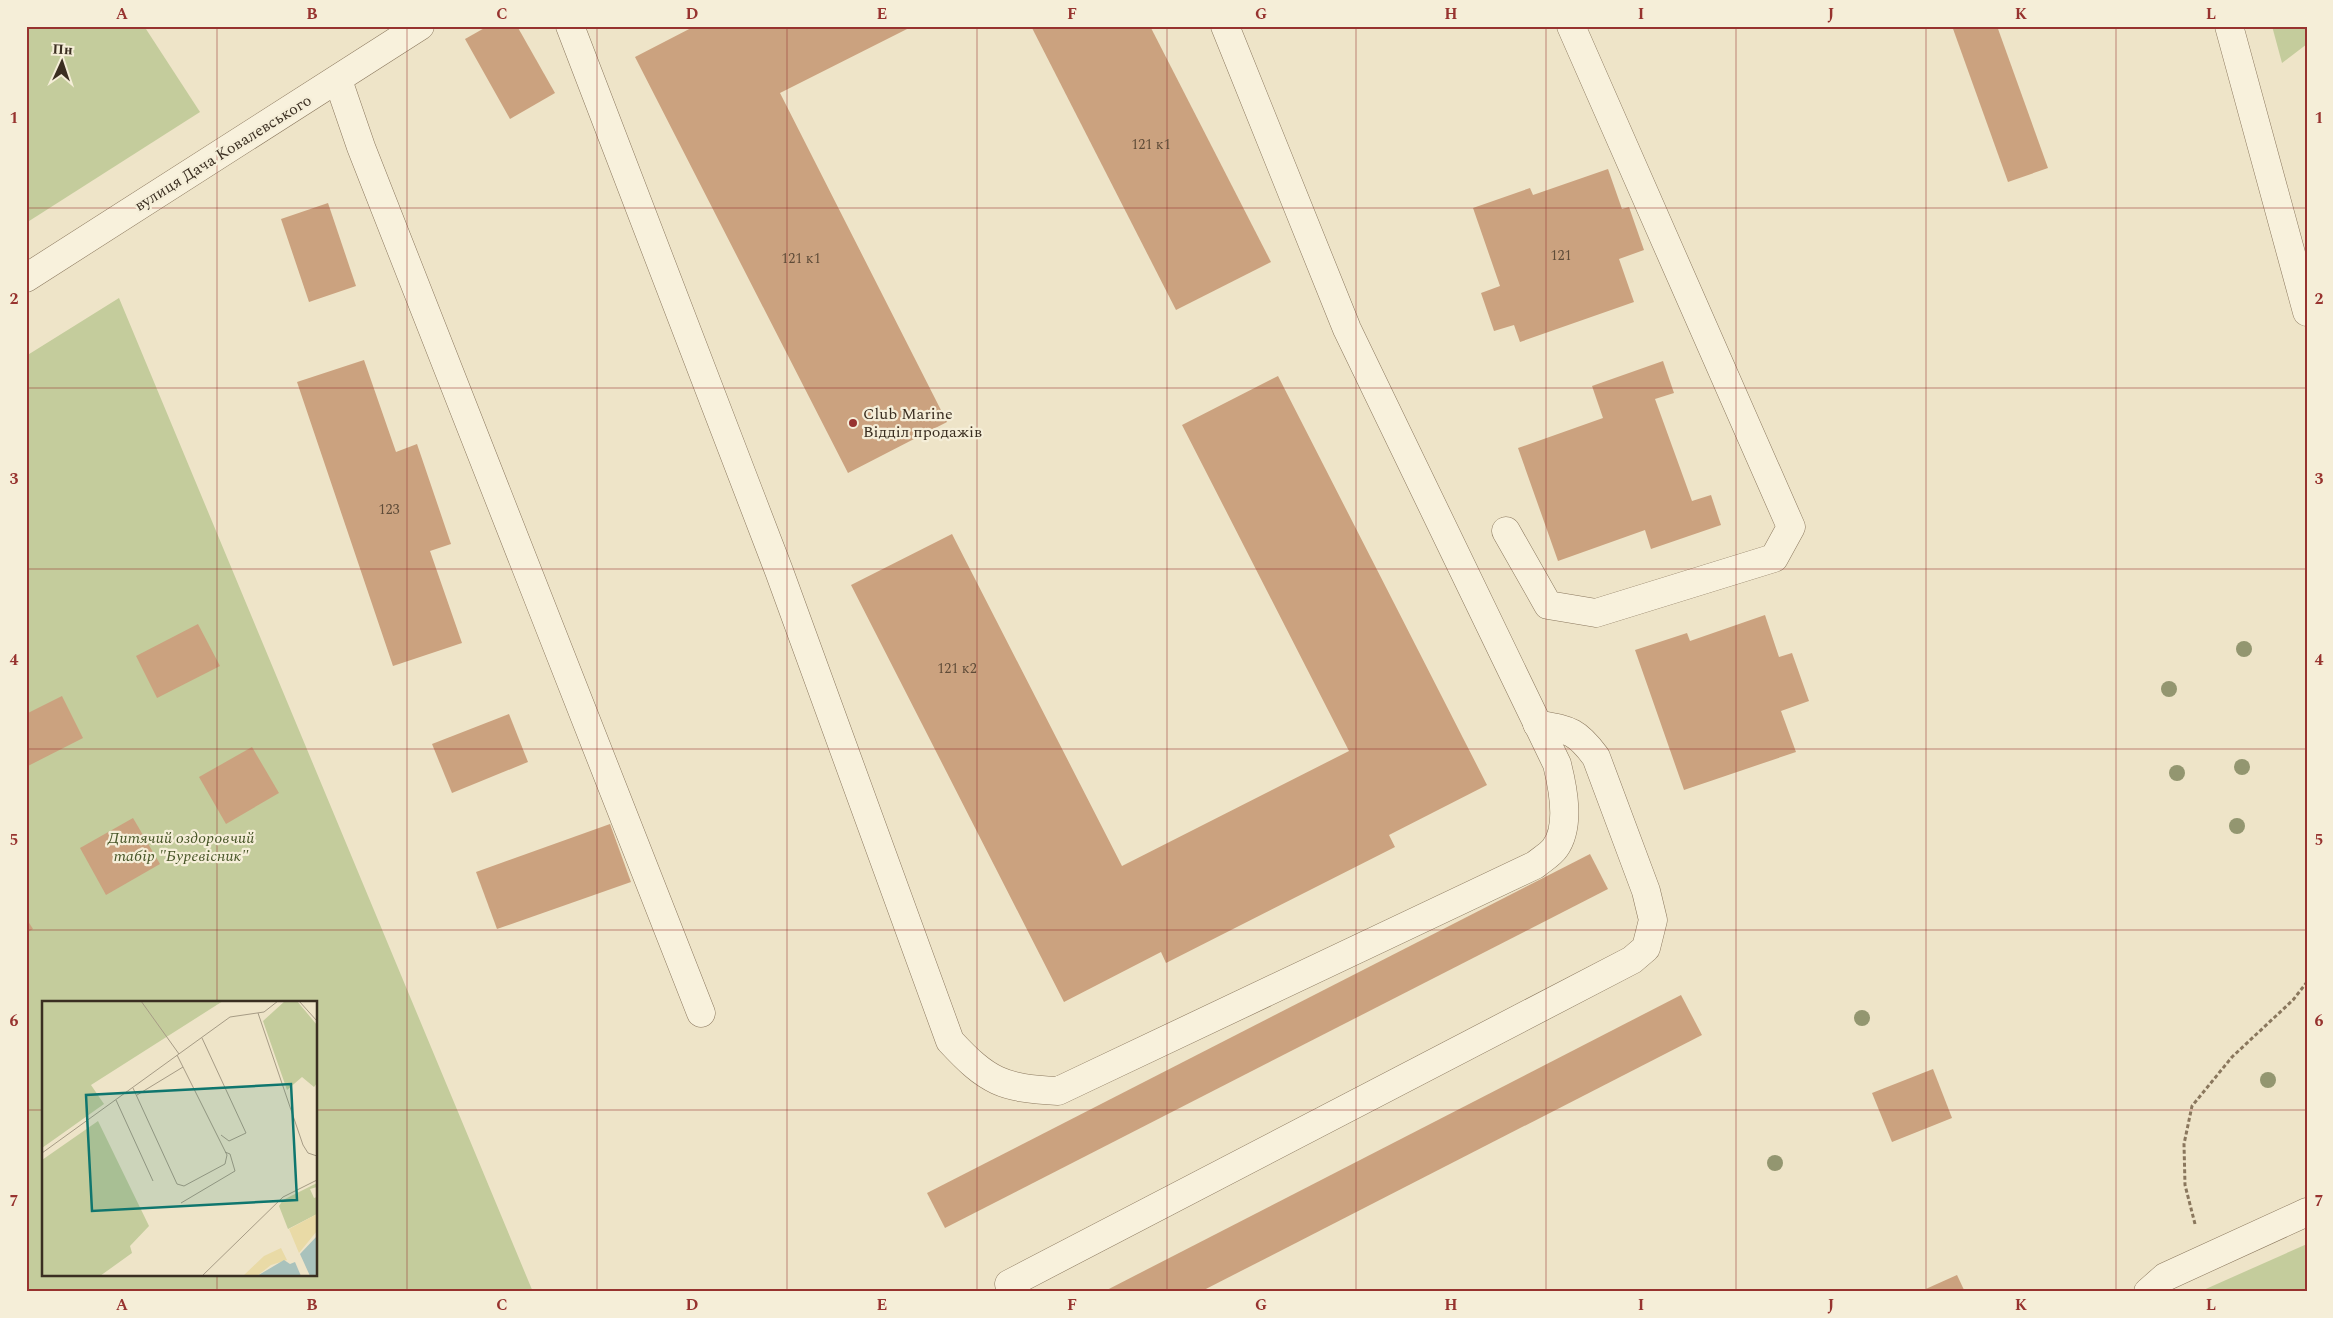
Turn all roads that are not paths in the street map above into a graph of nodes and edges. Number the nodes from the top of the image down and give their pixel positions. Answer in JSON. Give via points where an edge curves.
{"nodes":[{"id":1,"x":420,"y":26,"type":"edge"},
{"id":2,"x":1225,"y":26,"type":"edge"},
{"id":3,"x":1571,"y":26,"type":"edge"},
{"id":4,"x":2229,"y":26,"type":"edge"},
{"id":5,"x":573,"y":27,"type":"edge"},
{"id":6,"x":338,"y":80,"type":"junction"},
{"id":7,"x":26,"y":278,"type":"edge"},
{"id":8,"x":2307,"y":312,"type":"edge"},
{"id":9,"x":1506,"y":531,"type":"dead end"},
{"id":10,"x":1537,"y":724,"type":"junction"},
{"id":11,"x":701,"y":1013,"type":"dead end"},
{"id":12,"x":2307,"y":1212,"type":"edge"},
{"id":13,"x":1008,"y":1284,"type":"dead end"},
{"id":14,"x":2148,"y":1292,"type":"edge"}],
"edges":[{"from":1,"to":6,"type":"street","name":"вулиця Дача Ковалевського"},
{"from":2,"to":10,"type":"street","via":[[1347,329]]},
{"from":3,"to":9,"type":"street","via":[[1791,527],[1774,558],[1596,613],[1548,605]]},
{"from":4,"to":8,"type":"street"},
{"from":5,"to":10,"type":"street","via":[[779,571],[950,1040],[970,1063],[996,1081],[1021,1090],[1058,1091],[1534,865],[1556,848],[1564,821],[1564,791],[1557,764]]},
{"from":6,"to":7,"type":"street","name":"вулиця Дача Ковалевського"},
{"from":6,"to":11,"type":"street","via":[[364,156]]},
{"from":10,"to":13,"type":"street","via":[[1566,729],[1582,738],[1596,756],[1646,891],[1653,920],[1646,948],[1632,960]]},
{"from":12,"to":14,"type":"street","via":[[2165,1277]]}]}
